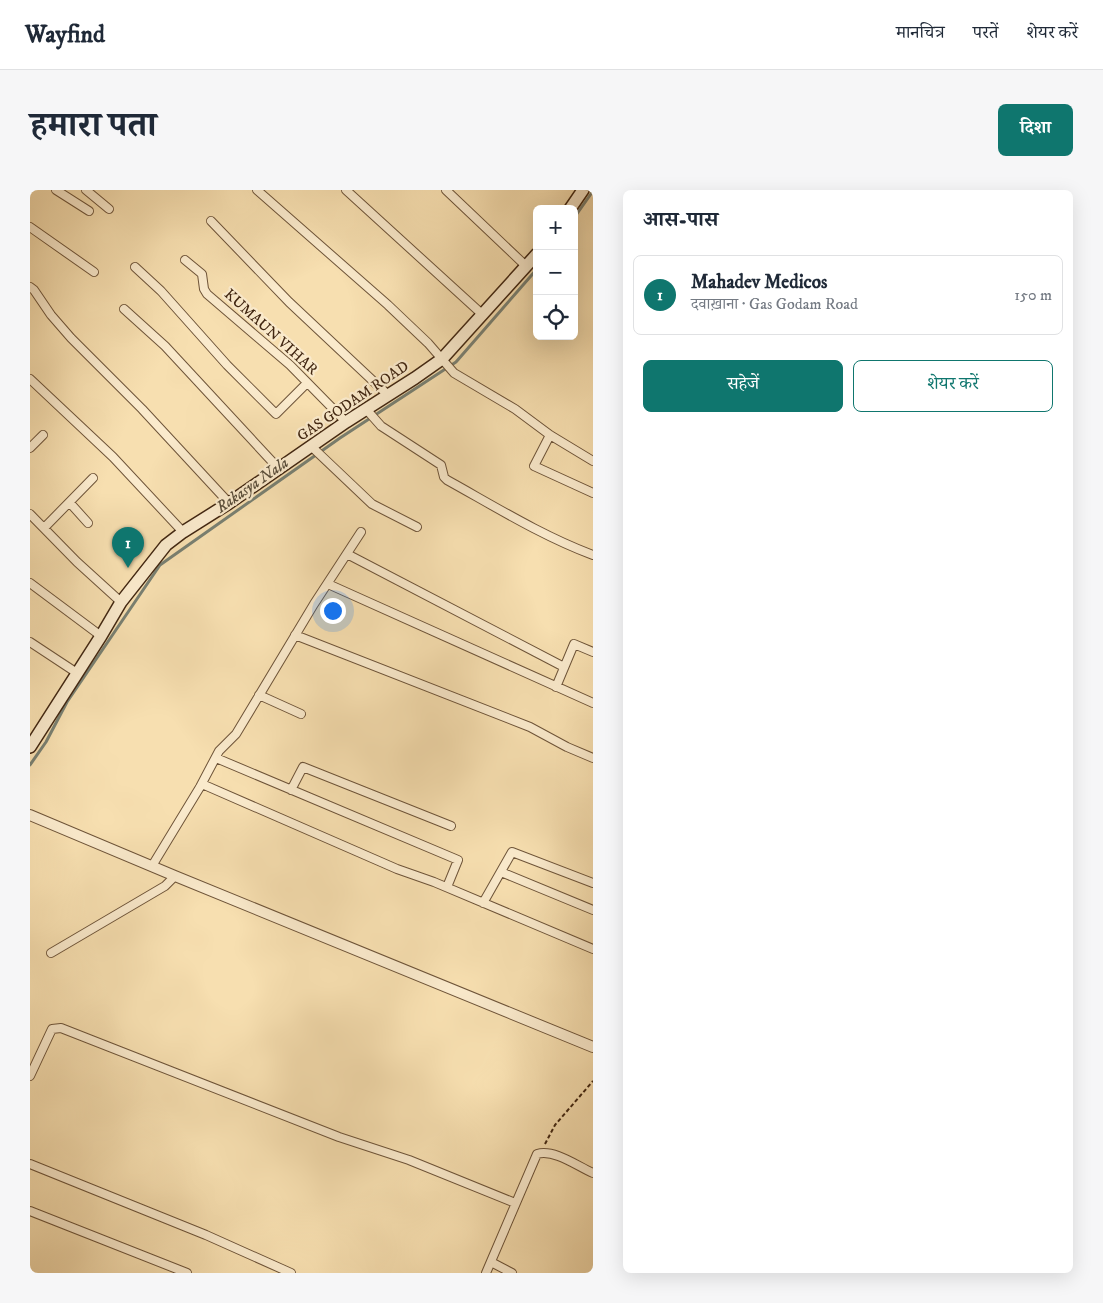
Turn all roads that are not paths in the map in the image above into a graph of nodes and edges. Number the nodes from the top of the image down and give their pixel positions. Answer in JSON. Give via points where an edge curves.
{"nodes":[{"id":1,"x":56,"y":190,"type":"edge"},
{"id":2,"x":86,"y":190,"type":"edge"},
{"id":3,"x":258,"y":190,"type":"edge"},
{"id":4,"x":346,"y":190,"type":"edge"},
{"id":5,"x":446,"y":190,"type":"edge"},
{"id":6,"x":584,"y":190,"type":"edge"},
{"id":7,"x":573,"y":205,"type":"edge"},
{"id":8,"x":108,"y":209,"type":"dead end"},
{"id":9,"x":89,"y":211,"type":"dead end"},
{"id":10,"x":211,"y":221,"type":"dead end"},
{"id":11,"x":30,"y":227,"type":"edge"},
{"id":12,"x":533,"y":258,"type":"edge"},
{"id":13,"x":185,"y":260,"type":"dead end"},
{"id":14,"x":526,"y":266,"type":"junction"},
{"id":15,"x":135,"y":267,"type":"dead end"},
{"id":16,"x":94,"y":272,"type":"dead end"},
{"id":17,"x":30,"y":287,"type":"edge"},
{"id":18,"x":124,"y":309,"type":"dead end"},
{"id":19,"x":482,"y":315,"type":"junction"},
{"id":20,"x":445,"y":362,"type":"junction"},
{"id":21,"x":30,"y":379,"type":"edge"},
{"id":22,"x":307,"y":383,"type":"junction"},
{"id":23,"x":388,"y":395,"type":"junction"},
{"id":24,"x":368,"y":412,"type":"junction"},
{"id":25,"x":346,"y":422,"type":"junction"},
{"id":26,"x":43,"y":435,"type":"dead end"},
{"id":27,"x":550,"y":435,"type":"junction"},
{"id":28,"x":30,"y":448,"type":"edge"},
{"id":29,"x":317,"y":451,"type":"junction"},
{"id":30,"x":593,"y":461,"type":"edge"},
{"id":31,"x":279,"y":469,"type":"junction"},
{"id":32,"x":93,"y":478,"type":"dead end"},
{"id":33,"x":593,"y":493,"type":"edge"},
{"id":34,"x":70,"y":502,"type":"junction"},
{"id":35,"x":229,"y":503,"type":"junction"},
{"id":36,"x":30,"y":514,"type":"edge"},
{"id":37,"x":88,"y":523,"type":"dead end"},
{"id":38,"x":417,"y":527,"type":"dead end"},
{"id":39,"x":44,"y":528,"type":"junction"},
{"id":40,"x":183,"y":532,"type":"junction"},
{"id":41,"x":361,"y":532,"type":"dead end"},
{"id":42,"x":347,"y":554,"type":"junction"},
{"id":43,"x":593,"y":555,"type":"edge"},
{"id":44,"x":30,"y":583,"type":"edge"},
{"id":45,"x":328,"y":584,"type":"junction"},
{"id":46,"x":121,"y":602,"type":"junction"},
{"id":47,"x":295,"y":635,"type":"junction"},
{"id":48,"x":101,"y":636,"type":"junction"},
{"id":49,"x":30,"y":642,"type":"edge"},
{"id":50,"x":593,"y":652,"type":"edge"},
{"id":51,"x":564,"y":667,"type":"junction"},
{"id":52,"x":77,"y":673,"type":"junction"},
{"id":53,"x":556,"y":687,"type":"junction"},
{"id":54,"x":260,"y":695,"type":"junction"},
{"id":55,"x":593,"y":703,"type":"edge"},
{"id":56,"x":300,"y":714,"type":"dead end"},
{"id":57,"x":30,"y":746,"type":"edge"},
{"id":58,"x":216,"y":758,"type":"junction"},
{"id":59,"x":593,"y":758,"type":"edge"},
{"id":60,"x":202,"y":784,"type":"junction"},
{"id":61,"x":292,"y":790,"type":"junction"},
{"id":62,"x":30,"y":815,"type":"edge"},
{"id":63,"x":451,"y":826,"type":"dead end"},
{"id":64,"x":152,"y":866,"type":"junction"},
{"id":65,"x":501,"y":872,"type":"junction"},
{"id":66,"x":175,"y":876,"type":"junction"},
{"id":67,"x":593,"y":883,"type":"edge"},
{"id":68,"x":447,"y":887,"type":"junction"},
{"id":69,"x":483,"y":903,"type":"junction"},
{"id":70,"x":593,"y":910,"type":"edge"},
{"id":71,"x":593,"y":949,"type":"edge"},
{"id":72,"x":51,"y":953,"type":"dead end"},
{"id":73,"x":593,"y":1047,"type":"edge"},
{"id":74,"x":30,"y":1076,"type":"edge"},
{"id":75,"x":30,"y":1164,"type":"edge"},
{"id":76,"x":593,"y":1173,"type":"edge"},
{"id":77,"x":515,"y":1203,"type":"junction"},
{"id":78,"x":30,"y":1211,"type":"edge"},
{"id":79,"x":491,"y":1262,"type":"junction"},
{"id":80,"x":187,"y":1273,"type":"edge"},
{"id":81,"x":291,"y":1273,"type":"edge"},
{"id":82,"x":486,"y":1273,"type":"edge"},
{"id":83,"x":512,"y":1273,"type":"edge"}],
"edges":[{"from":1,"to":9,"type":"street"},
{"from":2,"to":8,"type":"street"},
{"from":3,"to":20,"type":"street","via":[[394,311]]},
{"from":4,"to":19,"type":"street"},
{"from":5,"to":14,"type":"street"},
{"from":6,"to":7,"type":"main road"},
{"from":10,"to":23,"type":"street","via":[[289,302]]},
{"from":11,"to":16,"type":"street"},
{"from":12,"to":14,"type":"main road","name":"GAS GODAM ROAD"},
{"from":13,"to":22,"type":"street","name":"KUMAUN VIHAR","via":[[202,274],[207,294]]},
{"from":14,"to":19,"type":"main road","name":"GAS GODAM ROAD"},
{"from":15,"to":22,"type":"street","via":[[276,414]]},
{"from":17,"to":35,"type":"street","via":[[71,338]]},
{"from":18,"to":31,"type":"street","via":[[165,346]]},
{"from":19,"to":20,"type":"main road","name":"GAS GODAM ROAD"},
{"from":20,"to":23,"type":"main road","name":"GAS GODAM ROAD"},
{"from":20,"to":27,"type":"street","via":[[453,372],[515,409]]},
{"from":21,"to":40,"type":"street","via":[[113,457]]},
{"from":22,"to":25,"type":"street","name":"KUMAUN VIHAR"},
{"from":23,"to":24,"type":"main road","name":"GAS GODAM ROAD"},
{"from":24,"to":25,"type":"main road","name":"GAS GODAM ROAD"},
{"from":24,"to":43,"type":"street","via":[[380,426],[441,465],[447,480]]},
{"from":25,"to":29,"type":"main road","name":"GAS GODAM ROAD"},
{"from":26,"to":28,"type":"street"},
{"from":27,"to":30,"type":"street"},
{"from":27,"to":33,"type":"street","via":[[534,466]]},
{"from":29,"to":31,"type":"main road","name":"GAS GODAM ROAD"},
{"from":29,"to":38,"type":"street","via":[[372,504]]},
{"from":31,"to":35,"type":"main road","name":"GAS GODAM ROAD"},
{"from":32,"to":34,"type":"street"},
{"from":34,"to":37,"type":"street"},
{"from":34,"to":39,"type":"street"},
{"from":35,"to":40,"type":"main road","name":"GAS GODAM ROAD"},
{"from":36,"to":39,"type":"street"},
{"from":39,"to":46,"type":"street"},
{"from":40,"to":46,"type":"main road","name":"GAS GODAM ROAD","via":[[166,545]]},
{"from":41,"to":42,"type":"street"},
{"from":42,"to":45,"type":"street"},
{"from":42,"to":51,"type":"street"},
{"from":44,"to":48,"type":"street"},
{"from":45,"to":47,"type":"street"},
{"from":45,"to":53,"type":"street"},
{"from":46,"to":48,"type":"main road","name":"GAS GODAM ROAD"},
{"from":47,"to":54,"type":"street"},
{"from":47,"to":59,"type":"street","via":[[530,727]]},
{"from":48,"to":52,"type":"main road","name":"GAS GODAM ROAD"},
{"from":49,"to":52,"type":"street"},
{"from":50,"to":51,"type":"street","via":[[574,644]]},
{"from":51,"to":53,"type":"street"},
{"from":52,"to":57,"type":"main road","name":"GAS GODAM ROAD"},
{"from":53,"to":55,"type":"street"},
{"from":54,"to":56,"type":"street"},
{"from":54,"to":58,"type":"street","via":[[236,734]]},
{"from":58,"to":60,"type":"street"},
{"from":58,"to":61,"type":"street"},
{"from":60,"to":64,"type":"street"},
{"from":60,"to":68,"type":"street","via":[[397,869]]},
{"from":61,"to":63,"type":"street","via":[[303,767]]},
{"from":61,"to":68,"type":"street","via":[[458,860]]},
{"from":62,"to":64,"type":"street"},
{"from":64,"to":66,"type":"street"},
{"from":65,"to":67,"type":"street","via":[[512,852]]},
{"from":65,"to":69,"type":"street"},
{"from":65,"to":70,"type":"street"},
{"from":66,"to":72,"type":"street","via":[[165,886]]},
{"from":66,"to":73,"type":"street"},
{"from":68,"to":69,"type":"street"},
{"from":69,"to":71,"type":"street"},
{"from":74,"to":77,"type":"street","via":[[52,1029],[61,1028]]},
{"from":75,"to":81,"type":"street"},
{"from":76,"to":77,"type":"street","via":[[554,1154],[537,1154]]},
{"from":77,"to":79,"type":"street"},
{"from":78,"to":80,"type":"street"},
{"from":79,"to":82,"type":"street"},
{"from":79,"to":83,"type":"street"}]}
